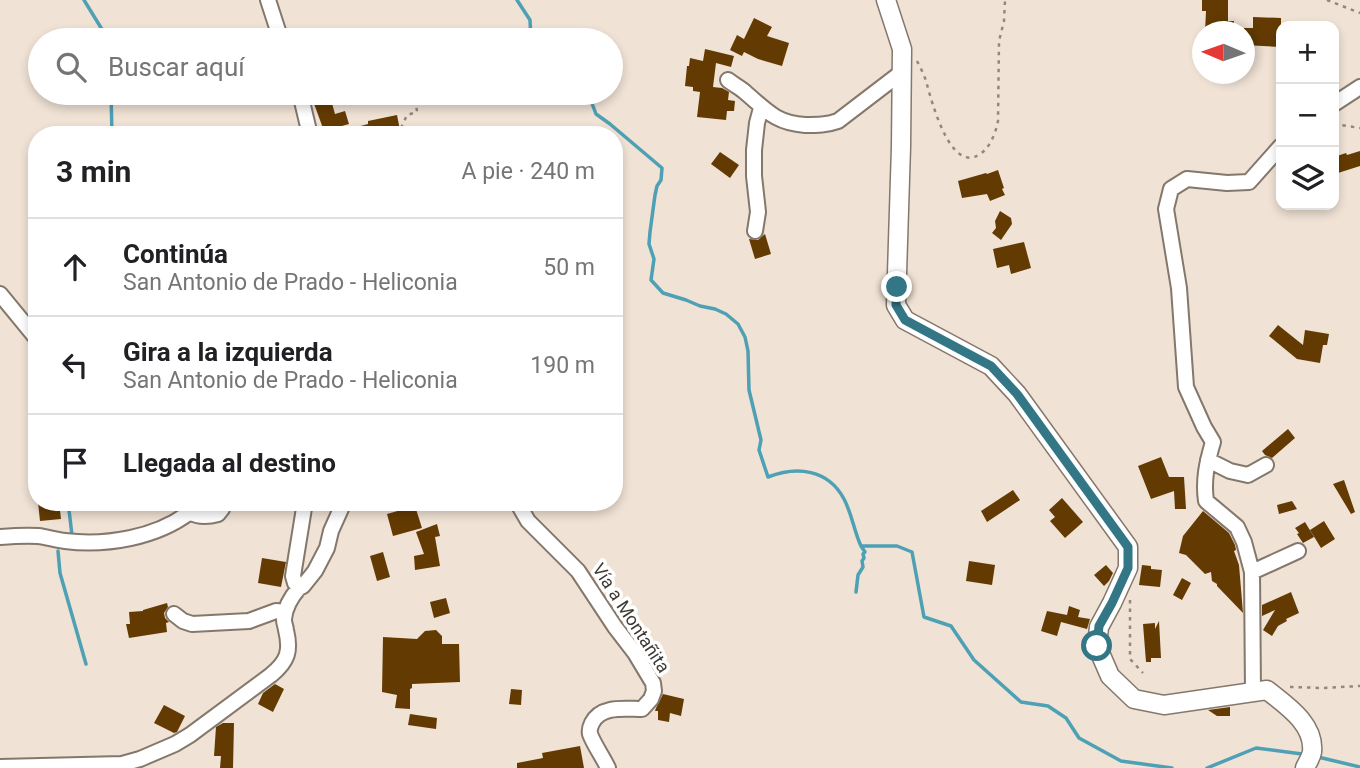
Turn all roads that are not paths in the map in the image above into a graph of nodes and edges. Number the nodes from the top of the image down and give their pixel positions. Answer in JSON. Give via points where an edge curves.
{"nodes":[{"id":1,"x":268,"y":0,"type":"edge"},
{"id":2,"x":886,"y":0,"type":"edge"},
{"id":3,"x":278,"y":28,"type":"edge"},
{"id":4,"x":902,"y":72,"type":"junction"},
{"id":5,"x":727,"y":80,"type":"dead end"},
{"id":6,"x":1360,"y":88,"type":"edge"},
{"id":7,"x":1339,"y":101,"type":"edge"},
{"id":8,"x":303,"y":105,"type":"edge"},
{"id":9,"x":761,"y":108,"type":"junction"},
{"id":10,"x":308,"y":126,"type":"edge"},
{"id":11,"x":1280,"y":147,"type":"edge"},
{"id":12,"x":755,"y":231,"type":"dead end"},
{"id":13,"x":0,"y":293,"type":"edge"},
{"id":14,"x":28,"y":328,"type":"edge"},
{"id":15,"x":1208,"y":460,"type":"junction"},
{"id":16,"x":1266,"y":465,"type":"dead end"},
{"id":17,"x":185,"y":511,"type":"edge"},
{"id":18,"x":191,"y":511,"type":"edge"},
{"id":19,"x":220,"y":511,"type":"edge"},
{"id":20,"x":304,"y":511,"type":"edge"},
{"id":21,"x":340,"y":511,"type":"edge"},
{"id":22,"x":522,"y":511,"type":"edge"},
{"id":23,"x":0,"y":537,"type":"edge"},
{"id":24,"x":1298,"y":551,"type":"dead end"},
{"id":25,"x":1252,"y":572,"type":"junction"},
{"id":26,"x":299,"y":588,"type":"junction"},
{"id":27,"x":285,"y":612,"type":"junction"},
{"id":28,"x":174,"y":614,"type":"dead end"},
{"id":29,"x":1260,"y":691,"type":"junction"},
{"id":30,"x":0,"y":767,"type":"edge"},
{"id":31,"x":608,"y":768,"type":"edge"},
{"id":32,"x":1305,"y":768,"type":"edge"}],
"edges":[{"from":1,"to":3,"type":"street"},
{"from":2,"to":4,"type":"street","via":[[902,49]]},
{"from":4,"to":9,"type":"street","via":[[838,121],[826,125],[783,122]]},
{"from":4,"to":29,"type":"street","via":[[896,305],[905,320],[991,366],[1017,394],[1128,547],[1128,568],[1099,626],[1097,646],[1110,677],[1134,699],[1164,705]]},
{"from":5,"to":9,"type":"street"},
{"from":6,"to":7,"type":"street"},
{"from":8,"to":10,"type":"street"},
{"from":9,"to":12,"type":"street","via":[[754,149]]},
{"from":11,"to":15,"type":"street","via":[[1249,181],[1187,179],[1171,189],[1166,209],[1179,288],[1186,387],[1213,442]]},
{"from":13,"to":14,"type":"street"},
{"from":15,"to":16,"type":"street","via":[[1248,475]]},
{"from":15,"to":25,"type":"street","via":[[1203,485],[1206,501],[1237,527]]},
{"from":17,"to":23,"type":"street","via":[[182,518],[158,530],[106,542]]},
{"from":18,"to":19,"type":"street","via":[[198,516]]},
{"from":20,"to":26,"type":"street","via":[[293,576]]},
{"from":21,"to":26,"type":"street","via":[[316,571]]},
{"from":22,"to":31,"type":"street","name":"Vía a Montañita","via":[[578,571],[653,682],[651,699],[642,709],[605,711],[591,725],[590,733]]},
{"from":24,"to":25,"type":"street"},
{"from":25,"to":29,"type":"street"},
{"from":26,"to":27,"type":"street"},
{"from":27,"to":28,"type":"street","via":[[242,622],[192,624]]},
{"from":27,"to":30,"type":"street","via":[[289,648],[283,663],[176,744],[122,764]]},
{"from":29,"to":32,"type":"street","via":[[1293,710],[1311,736],[1312,754]]}]}
